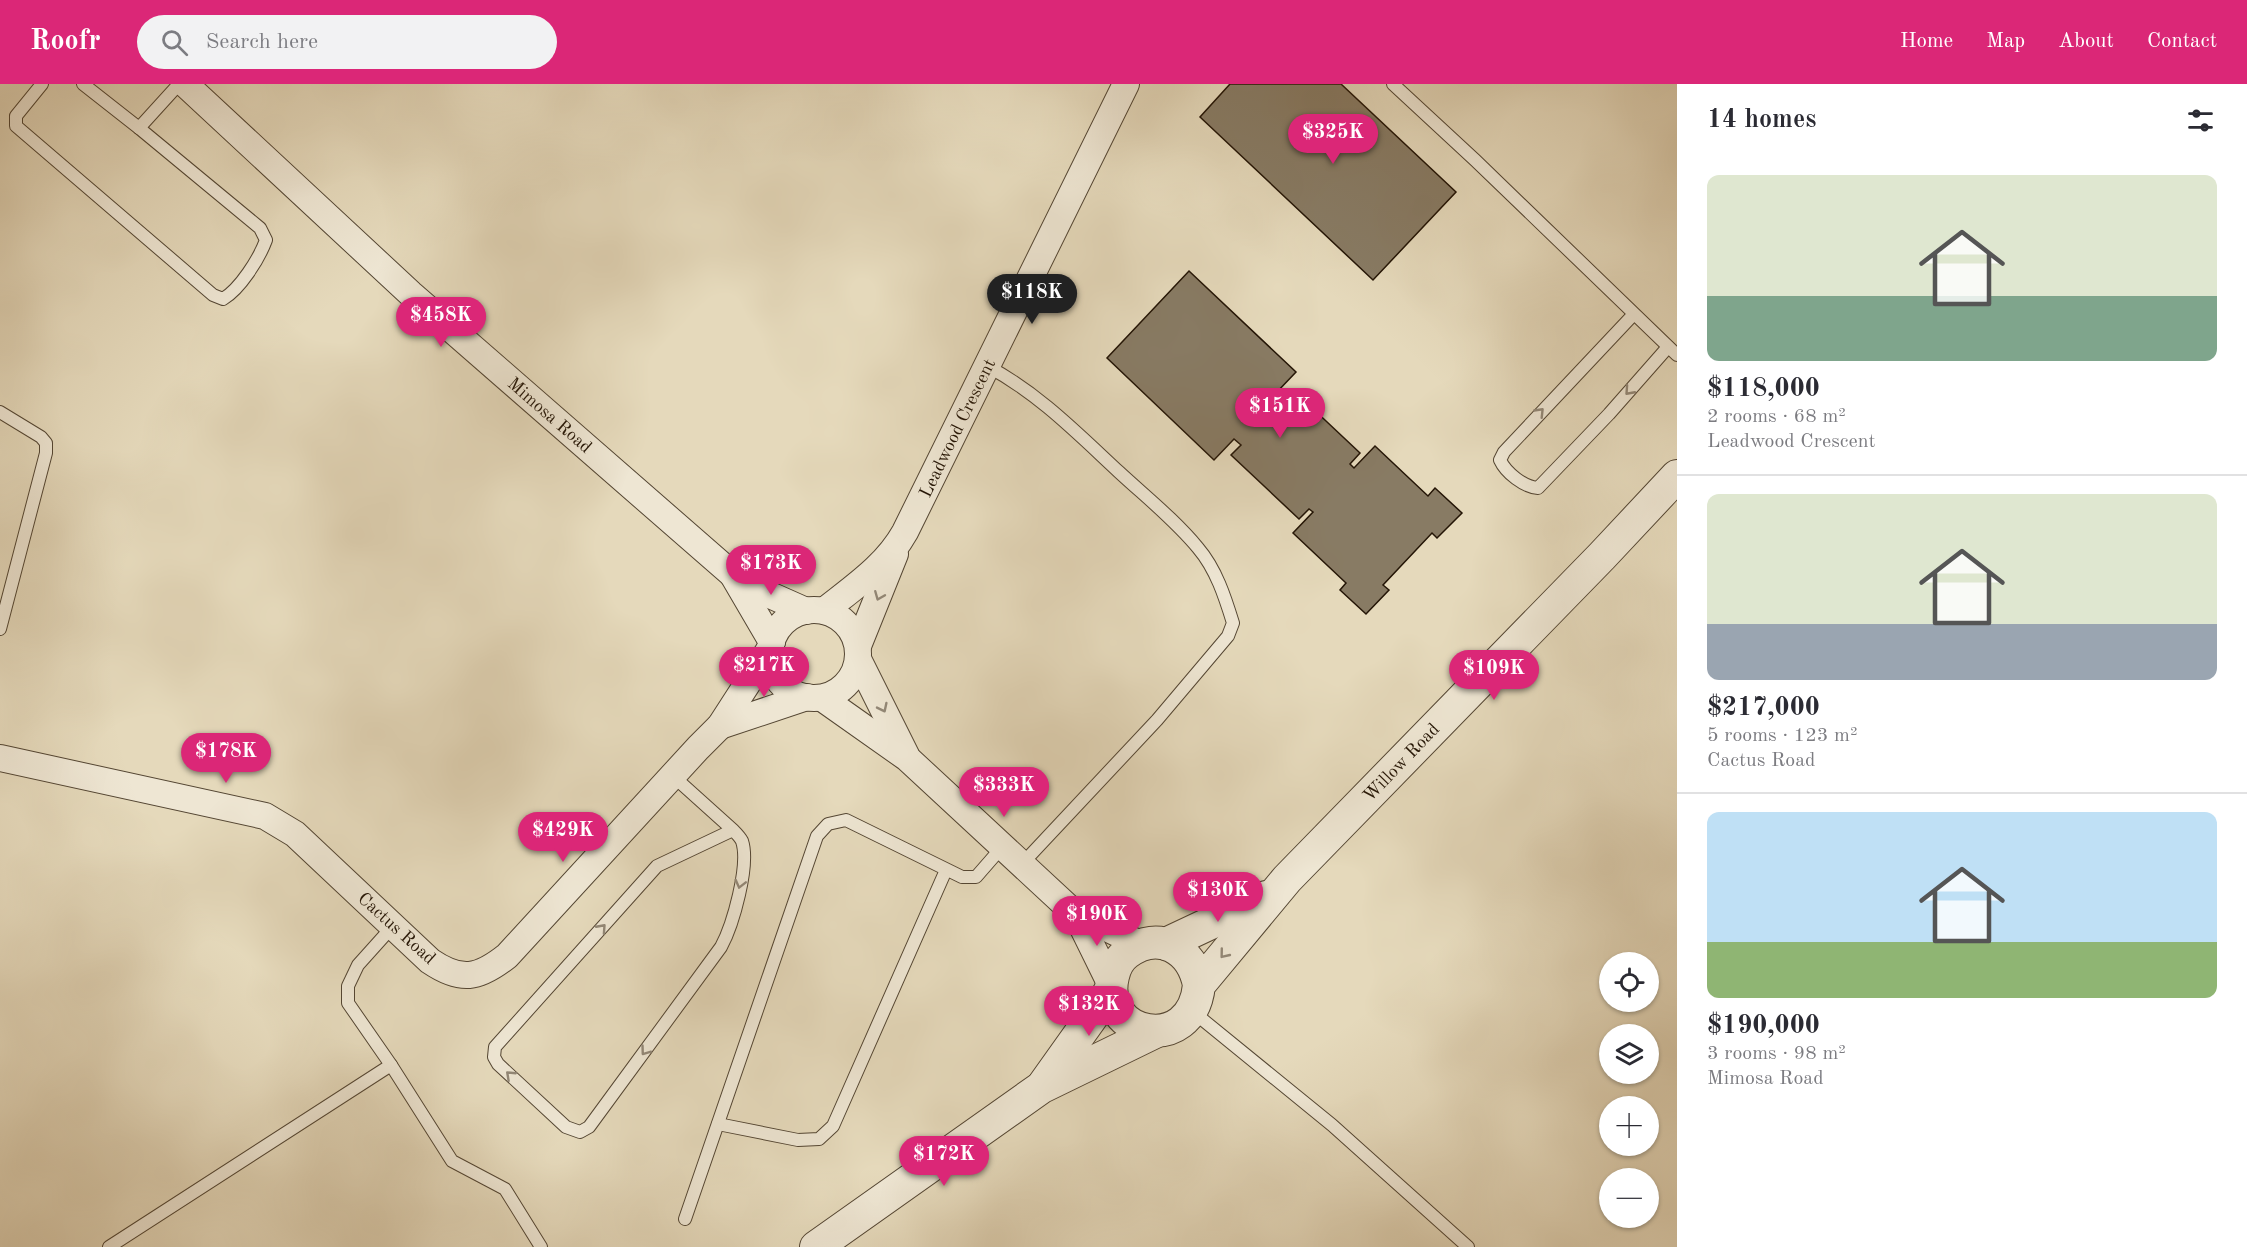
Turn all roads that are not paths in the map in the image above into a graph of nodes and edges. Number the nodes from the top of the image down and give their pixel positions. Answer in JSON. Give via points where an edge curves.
{"nodes":[{"id":1,"x":42,"y":84,"type":"edge"},
{"id":2,"x":83,"y":84,"type":"edge"},
{"id":3,"x":179,"y":84,"type":"edge"},
{"id":4,"x":185,"y":84,"type":"edge"},
{"id":5,"x":1126,"y":84,"type":"edge"},
{"id":6,"x":1393,"y":84,"type":"edge"},
{"id":7,"x":139,"y":128,"type":"junction"},
{"id":8,"x":1634,"y":315,"type":"junction"},
{"id":9,"x":1673,"y":351,"type":"edge"},
{"id":10,"x":987,"y":366,"type":"junction"},
{"id":11,"x":0,"y":412,"type":"edge"},
{"id":12,"x":1677,"y":476,"type":"edge"},
{"id":13,"x":898,"y":545,"type":"junction"},
{"id":14,"x":732,"y":574,"type":"junction"},
{"id":15,"x":815,"y":611,"type":"junction"},
{"id":16,"x":0,"y":629,"type":"edge"},
{"id":17,"x":772,"y":644,"type":"junction"},
{"id":18,"x":858,"y":653,"type":"junction"},
{"id":19,"x":814,"y":698,"type":"junction"},
{"id":20,"x":720,"y":726,"type":"junction"},
{"id":21,"x":0,"y":758,"type":"edge"},
{"id":22,"x":907,"y":758,"type":"junction"},
{"id":23,"x":673,"y":776,"type":"junction"},
{"id":24,"x":733,"y":830,"type":"junction"},
{"id":25,"x":1003,"y":846,"type":"junction"},
{"id":26,"x":1022,"y":864,"type":"junction"},
{"id":27,"x":946,"y":870,"type":"junction"},
{"id":28,"x":1274,"y":892,"type":"junction"},
{"id":29,"x":1071,"y":910,"type":"junction"},
{"id":30,"x":393,"y":926,"type":"junction"},
{"id":31,"x":1154,"y":944,"type":"junction"},
{"id":32,"x":1111,"y":987,"type":"junction"},
{"id":33,"x":1196,"y":998,"type":"junction"},
{"id":34,"x":1157,"y":1031,"type":"junction"},
{"id":35,"x":391,"y":1065,"type":"junction"},
{"id":36,"x":1042,"y":1087,"type":"junction"},
{"id":37,"x":718,"y":1124,"type":"junction"},
{"id":38,"x":686,"y":1219,"type":"dead end"},
{"id":39,"x":109,"y":1247,"type":"edge"},
{"id":40,"x":541,"y":1247,"type":"edge"},
{"id":41,"x":816,"y":1247,"type":"edge"},
{"id":42,"x":1468,"y":1247,"type":"edge"}],
"edges":[{"from":1,"to":7,"type":"lane","via":[[16,116],[16,126],[213,295],[223,299],[232,293],[266,240],[260,228]]},
{"from":2,"to":7,"type":"lane"},
{"from":3,"to":7,"type":"lane"},
{"from":4,"to":14,"type":"street","name":"Mimosa Road","via":[[411,294]]},
{"from":5,"to":10,"type":"street","name":"Leadwood Crescent"},
{"from":6,"to":8,"type":"lane"},
{"from":8,"to":9,"type":"lane"},
{"from":9,"to":8,"type":"lane","one_way":true,"via":[[1538,488],[1525,484],[1503,466],[1500,460],[1504,452]]},
{"from":10,"to":13,"type":"street","name":"Leadwood Crescent"},
{"from":10,"to":26,"type":"lane","via":[[1024,387],[1052,411],[1199,549],[1224,595],[1233,623],[1228,636],[1156,720]]},
{"from":11,"to":16,"type":"lane","via":[[41,437],[46,453]]},
{"from":12,"to":28,"type":"street","name":"Willow Road"},
{"from":13,"to":15,"type":"street","name":"Leadwood Crescent","via":[[879,566]]},
{"from":13,"to":18,"type":"street","name":"Leadwood Crescent","one_way":true},
{"from":14,"to":15,"type":"street","name":"Mimosa Road","via":[[761,591]]},
{"from":14,"to":17,"type":"street","name":"Mimosa Road"},
{"from":15,"to":17,"type":"street","via":[[791,617],[781,625]]},
{"from":15,"to":18,"type":"street","name":"Mimosa Road","via":[[838,616],[847,624]]},
{"from":17,"to":19,"type":"street","name":"Mimosa Road","via":[[772,664],[778,680],[791,691]]},
{"from":17,"to":20,"type":"street","name":"Cactus Road"},
{"from":18,"to":19,"type":"street","via":[[855,670],[842,688]]},
{"from":18,"to":22,"type":"street","name":"Mimosa Road","one_way":true},
{"from":19,"to":20,"type":"street","name":"Cactus Road"},
{"from":19,"to":22,"type":"street","name":"Mimosa Road"},
{"from":20,"to":23,"type":"street","name":"Cactus Road"},
{"from":21,"to":30,"type":"street","name":"Cactus Road","via":[[265,816],[296,834]]},
{"from":22,"to":25,"type":"street","name":"Mimosa Road"},
{"from":23,"to":24,"type":"lane"},
{"from":23,"to":30,"type":"street","name":"Cactus Road","via":[[491,969],[477,974],[448,973]]},
{"from":24,"to":24,"type":"lane","one_way":true,"via":[[742,840],[745,866],[728,935],[589,1127],[580,1132],[566,1127],[498,1064],[495,1047],[657,866]]},
{"from":25,"to":26,"type":"street","name":"Mimosa Road"},
{"from":25,"to":27,"type":"lane","via":[[976,877],[962,877]]},
{"from":26,"to":29,"type":"street","name":"Mimosa Road"},
{"from":27,"to":37,"type":"lane","via":[[832,1126],[819,1139],[798,1140]]},
{"from":27,"to":37,"type":"lane","via":[[846,820],[828,824],[817,836]]},
{"from":28,"to":31,"type":"street","name":"Willow Road"},
{"from":28,"to":33,"type":"street","name":"Willow Road","one_way":true},
{"from":29,"to":31,"type":"street","name":"Mimosa Road"},
{"from":29,"to":32,"type":"street","name":"Mimosa Road"},
{"from":30,"to":35,"type":"lane","via":[[358,965],[347,996],[352,1010]]},
{"from":31,"to":32,"type":"street","name":"Willow Road","via":[[1128,952],[1119,961]]},
{"from":31,"to":33,"type":"street","via":[[1178,950],[1189,959],[1196,971]]},
{"from":32,"to":34,"type":"street","via":[[1115,1006],[1126,1020],[1141,1029]]},
{"from":32,"to":36,"type":"street","name":"Willow Road"},
{"from":33,"to":34,"type":"street","name":"Willow Road","via":[[1177,1025]]},
{"from":33,"to":42,"type":"lane"},
{"from":34,"to":36,"type":"street","name":"Willow Road"},
{"from":35,"to":39,"type":"lane"},
{"from":35,"to":40,"type":"lane","via":[[453,1161],[505,1190]]},
{"from":36,"to":41,"type":"street","name":"Willow Road"},
{"from":37,"to":38,"type":"lane"}]}
